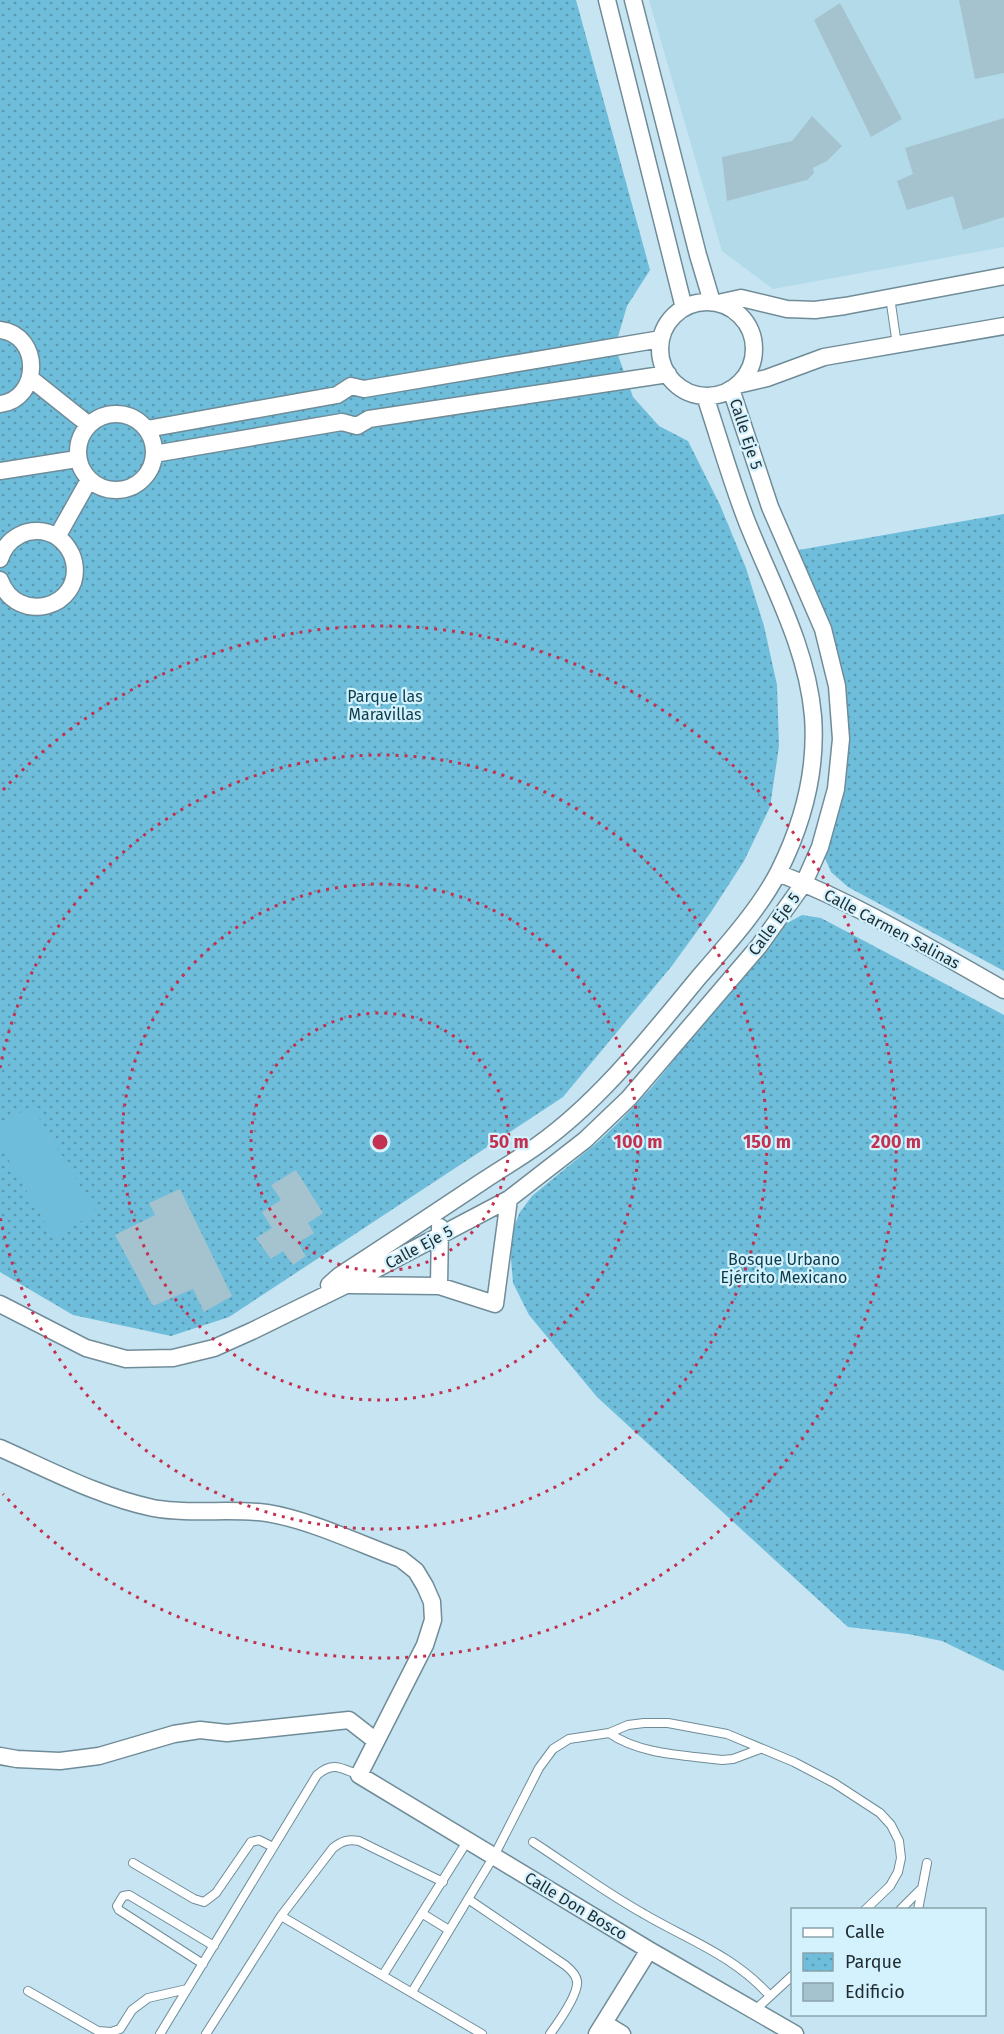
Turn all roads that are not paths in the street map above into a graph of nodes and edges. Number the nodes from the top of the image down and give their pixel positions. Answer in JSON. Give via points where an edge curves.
{"nodes":[{"id":1,"x":607,"y":0,"type":"edge"},
{"id":2,"x":633,"y":0,"type":"edge"},
{"id":3,"x":1004,"y":276,"type":"edge"},
{"id":4,"x":890,"y":297,"type":"junction"},
{"id":5,"x":715,"y":303,"type":"junction"},
{"id":6,"x":684,"y":308,"type":"junction"},
{"id":7,"x":1004,"y":326,"type":"edge"},
{"id":8,"x":0,"y":330,"type":"edge"},
{"id":9,"x":661,"y":339,"type":"junction"},
{"id":10,"x":897,"y":345,"type":"junction"},
{"id":11,"x":668,"y":374,"type":"junction"},
{"id":12,"x":30,"y":378,"type":"junction"},
{"id":13,"x":734,"y":387,"type":"junction"},
{"id":14,"x":364,"y":389,"type":"junction"},
{"id":15,"x":337,"y":395,"type":"junction"},
{"id":16,"x":705,"y":396,"type":"junction"},
{"id":17,"x":0,"y":404,"type":"edge"},
{"id":18,"x":369,"y":419,"type":"junction"},
{"id":19,"x":342,"y":422,"type":"junction"},
{"id":20,"x":89,"y":425,"type":"junction"},
{"id":21,"x":147,"y":429,"type":"junction"},
{"id":22,"x":154,"y":454,"type":"junction"},
{"id":23,"x":77,"y":459,"type":"junction"},
{"id":24,"x":0,"y":471,"type":"edge"},
{"id":25,"x":89,"y":480,"type":"junction"},
{"id":26,"x":57,"y":537,"type":"junction"},
{"id":27,"x":1,"y":553,"type":"edge"},
{"id":28,"x":0,"y":580,"type":"edge"},
{"id":29,"x":778,"y":873,"type":"junction"},
{"id":30,"x":804,"y":883,"type":"junction"},
{"id":31,"x":1004,"y":990,"type":"edge"},
{"id":32,"x":509,"y":1199,"type":"junction"},
{"id":33,"x":442,"y":1208,"type":"junction"},
{"id":34,"x":439,"y":1236,"type":"junction"},
{"id":35,"x":343,"y":1281,"type":"junction"},
{"id":36,"x":439,"y":1286,"type":"junction"},
{"id":37,"x":0,"y":1304,"type":"edge"},
{"id":38,"x":0,"y":1448,"type":"edge"},
{"id":39,"x":609,"y":1733,"type":"junction"},
{"id":40,"x":376,"y":1742,"type":"junction"},
{"id":41,"x":760,"y":1749,"type":"junction"},
{"id":42,"x":0,"y":1756,"type":"edge"},
{"id":43,"x":359,"y":1775,"type":"junction"},
{"id":44,"x":468,"y":1840,"type":"junction"},
{"id":45,"x":533,"y":1842,"type":"dead end"},
{"id":46,"x":273,"y":1847,"type":"junction"},
{"id":47,"x":494,"y":1856,"type":"junction"},
{"id":48,"x":133,"y":1863,"type":"dead end"},
{"id":49,"x":927,"y":1863,"type":"dead end"},
{"id":50,"x":443,"y":1882,"type":"junction"},
{"id":51,"x":920,"y":1890,"type":"junction"},
{"id":52,"x":468,"y":1899,"type":"junction"},
{"id":53,"x":867,"y":1908,"type":"edge"},
{"id":54,"x":902,"y":1908,"type":"edge"},
{"id":55,"x":918,"y":1908,"type":"edge"},
{"id":56,"x":423,"y":1914,"type":"junction"},
{"id":57,"x":281,"y":1916,"type":"junction"},
{"id":58,"x":449,"y":1930,"type":"junction"},
{"id":59,"x":214,"y":1946,"type":"junction"},
{"id":60,"x":649,"y":1950,"type":"junction"},
{"id":61,"x":203,"y":1964,"type":"junction"},
{"id":62,"x":383,"y":1975,"type":"junction"},
{"id":63,"x":791,"y":1977,"type":"edge"},
{"id":64,"x":187,"y":1989,"type":"junction"},
{"id":65,"x":28,"y":1991,"type":"dead end"},
{"id":66,"x":412,"y":1992,"type":"junction"},
{"id":67,"x":770,"y":1996,"type":"junction"},
{"id":68,"x":754,"y":2011,"type":"junction"},
{"id":69,"x":601,"y":2028,"type":"edge"},
{"id":70,"x":160,"y":2034,"type":"edge"},
{"id":71,"x":206,"y":2034,"type":"edge"},
{"id":72,"x":482,"y":2034,"type":"edge"},
{"id":73,"x":550,"y":2034,"type":"edge"},
{"id":74,"x":622,"y":2034,"type":"edge"},
{"id":75,"x":795,"y":2034,"type":"edge"}],
"edges":[{"from":1,"to":6,"type":"street"},
{"from":2,"to":5,"type":"street","via":[[698,255]]},
{"from":3,"to":4,"type":"street"},
{"from":4,"to":5,"type":"street","via":[[815,310],[787,309],[741,298]]},
{"from":4,"to":10,"type":"lane"},
{"from":5,"to":6,"type":"street"},
{"from":5,"to":13,"type":"street","via":[[732,309],[751,331],[753,360],[747,374]]},
{"from":6,"to":9,"type":"street","via":[[674,316]]},
{"from":7,"to":10,"type":"street"},
{"from":8,"to":12,"type":"street","via":[[24,344],[30,354]]},
{"from":9,"to":11,"type":"street","via":[[662,363]]},
{"from":9,"to":14,"type":"street"},
{"from":10,"to":13,"type":"street","via":[[824,357]]},
{"from":11,"to":16,"type":"street","via":[[690,393]]},
{"from":11,"to":18,"type":"street"},
{"from":12,"to":17,"type":"street","via":[[16,398]]},
{"from":12,"to":20,"type":"street"},
{"from":13,"to":16,"type":"street"},
{"from":13,"to":30,"type":"street","name":"Calle Eje 5","via":[[770,507],[823,629],[837,686],[841,740],[836,789],[820,847]]},
{"from":14,"to":15,"type":"street","via":[[351,386]]},
{"from":14,"to":18,"type":"street","via":[[374,403]]},
{"from":15,"to":19,"type":"street","via":[[334,410]]},
{"from":15,"to":21,"type":"street"},
{"from":16,"to":29,"type":"street","name":"Calle Eje 5","via":[[746,520],[796,639],[813,716],[808,792]]},
{"from":18,"to":19,"type":"street","via":[[357,426]]},
{"from":19,"to":22,"type":"street"},
{"from":20,"to":21,"type":"street","via":[[105,416],[125,415]]},
{"from":20,"to":23,"type":"street","via":[[77,446]]},
{"from":21,"to":22,"type":"street"},
{"from":22,"to":25,"type":"street","via":[[151,467],[134,486],[111,491]]},
{"from":23,"to":24,"type":"street"},
{"from":23,"to":25,"type":"street"},
{"from":25,"to":26,"type":"street"},
{"from":26,"to":27,"type":"street","via":[[45,532],[21,534]]},
{"from":26,"to":28,"type":"street","via":[[66,545],[75,568],[67,592],[58,600],[34,608],[22,605],[11,598]]},
{"from":29,"to":30,"type":"street","name":"Calle Carmen Salinas"},
{"from":29,"to":33,"type":"street","name":"Calle Eje 5","via":[[726,946],[615,1076],[539,1144]]},
{"from":30,"to":31,"type":"street","name":"Calle Carmen Salinas","via":[[867,913]]},
{"from":30,"to":32,"type":"street","name":"Calle Eje 5","via":[[759,946],[629,1098],[585,1140]]},
{"from":32,"to":34,"type":"street","name":"Calle Eje 5"},
{"from":32,"to":36,"type":"street","via":[[495,1304]]},
{"from":33,"to":34,"type":"street"},
{"from":33,"to":35,"type":"street","name":"Calle Eje 5"},
{"from":34,"to":35,"type":"street","name":"Calle Eje 5"},
{"from":34,"to":36,"type":"street"},
{"from":35,"to":36,"type":"street"},
{"from":35,"to":37,"type":"street","via":[[213,1348],[173,1358],[126,1359],[87,1348]]},
{"from":38,"to":40,"type":"street","via":[[117,1499],[185,1511],[268,1513],[401,1559],[416,1571],[425,1586],[432,1602],[433,1620],[425,1645]]},
{"from":39,"to":41,"type":"lane","via":[[628,1725],[668,1723],[727,1734]]},
{"from":39,"to":41,"type":"lane","via":[[625,1744],[649,1750],[722,1760],[733,1760]]},
{"from":39,"to":47,"type":"lane","via":[[570,1739],[553,1749],[539,1768]]},
{"from":40,"to":42,"type":"street","via":[[349,1720],[227,1733],[200,1730],[99,1756],[60,1761]]},
{"from":40,"to":43,"type":"street"},
{"from":41,"to":53,"type":"lane","via":[[834,1783],[880,1813],[891,1825],[899,1841],[898,1872],[890,1886]]},
{"from":43,"to":44,"type":"street","name":"Calle Don Bosco"},
{"from":43,"to":46,"type":"lane","via":[[326,1767],[317,1775]]},
{"from":44,"to":47,"type":"street","name":"Calle Don Bosco"},
{"from":44,"to":50,"type":"lane"},
{"from":45,"to":67,"type":"lane","via":[[643,1914],[726,1958],[755,1979]]},
{"from":46,"to":48,"type":"lane","via":[[260,1840],[251,1842],[216,1893],[204,1902]]},
{"from":46,"to":59,"type":"lane"},
{"from":47,"to":52,"type":"lane"},
{"from":47,"to":60,"type":"street","name":"Calle Don Bosco"},
{"from":49,"to":51,"type":"lane"},
{"from":50,"to":56,"type":"lane"},
{"from":50,"to":57,"type":"lane","via":[[350,1839],[333,1848]]},
{"from":51,"to":54,"type":"lane"},
{"from":51,"to":55,"type":"lane"},
{"from":52,"to":58,"type":"lane"},
{"from":52,"to":73,"type":"lane","via":[[573,1972],[576,1991]]},
{"from":56,"to":58,"type":"lane"},
{"from":56,"to":62,"type":"lane"},
{"from":57,"to":62,"type":"lane"},
{"from":57,"to":71,"type":"lane"},
{"from":58,"to":66,"type":"lane"},
{"from":59,"to":61,"type":"lane"},
{"from":59,"to":61,"type":"lane","via":[[129,1895],[123,1896],[117,1906],[119,1910]]},
{"from":60,"to":68,"type":"street","name":"Calle Don Bosco"},
{"from":60,"to":69,"type":"street"},
{"from":61,"to":64,"type":"lane"},
{"from":62,"to":66,"type":"lane"},
{"from":63,"to":67,"type":"lane"},
{"from":64,"to":65,"type":"lane","via":[[147,1998],[132,2010],[120,2029],[111,2032],[98,2031]]},
{"from":64,"to":70,"type":"lane"},
{"from":66,"to":72,"type":"lane"},
{"from":67,"to":68,"type":"lane"},
{"from":68,"to":75,"type":"street","name":"Calle Don Bosco"},
{"from":69,"to":74,"type":"street"}]}
